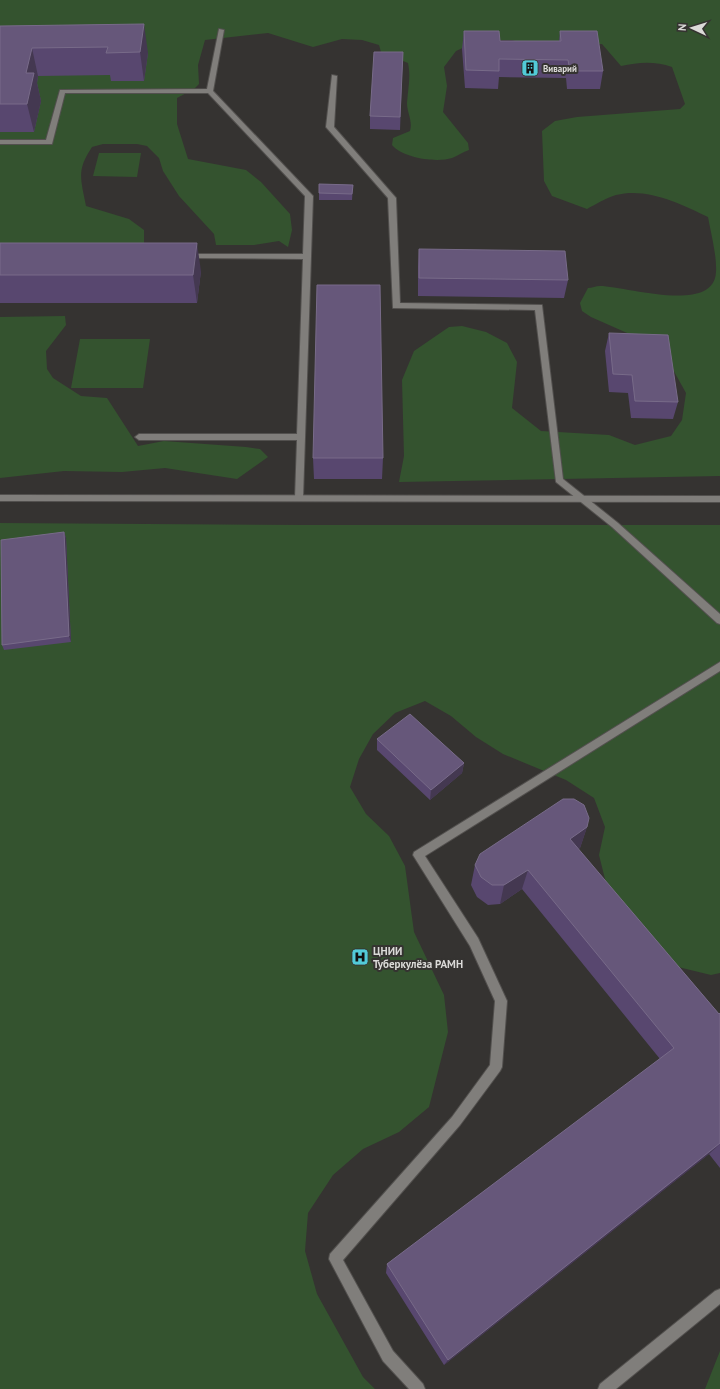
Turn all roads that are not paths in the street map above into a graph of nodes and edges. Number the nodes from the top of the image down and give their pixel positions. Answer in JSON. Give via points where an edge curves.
{"nodes":[{"id":1,"x":221,"y":30,"type":"dead end"},
{"id":2,"x":334,"y":76,"type":"dead end"},
{"id":3,"x":210,"y":91,"type":"junction"},
{"id":4,"x":0,"y":142,"type":"edge"},
{"id":5,"x":178,"y":256,"type":"edge"},
{"id":6,"x":307,"y":257,"type":"junction"},
{"id":7,"x":139,"y":437,"type":"dead end"},
{"id":8,"x":300,"y":437,"type":"junction"},
{"id":9,"x":0,"y":498,"type":"edge"},
{"id":10,"x":299,"y":498,"type":"junction"},
{"id":11,"x":580,"y":499,"type":"junction"},
{"id":12,"x":720,"y":499,"type":"edge"},
{"id":13,"x":720,"y":620,"type":"edge"},
{"id":14,"x":720,"y":666,"type":"edge"},
{"id":15,"x":720,"y":1296,"type":"edge"},
{"id":16,"x":418,"y":1389,"type":"edge"},
{"id":17,"x":605,"y":1389,"type":"edge"}],
"edges":[{"from":1,"to":3,"type":"street"},
{"from":2,"to":11,"type":"street","via":[[330,127],[392,198],[396,306],[539,307],[559,480]]},
{"from":3,"to":4,"type":"street","via":[[62,90],[49,142]]},
{"from":3,"to":6,"type":"street","via":[[309,196]]},
{"from":5,"to":6,"type":"street"},
{"from":6,"to":8,"type":"street"},
{"from":7,"to":8,"type":"street"},
{"from":8,"to":10,"type":"street"},
{"from":9,"to":10,"type":"street"},
{"from":10,"to":11,"type":"street"},
{"from":11,"to":12,"type":"street"},
{"from":11,"to":13,"type":"street","via":[[615,525]]},
{"from":14,"to":16,"type":"street","via":[[418,854],[474,942],[500,1001],[496,1067],[456,1121],[335,1259],[388,1356]]},
{"from":15,"to":17,"type":"street"}]}
